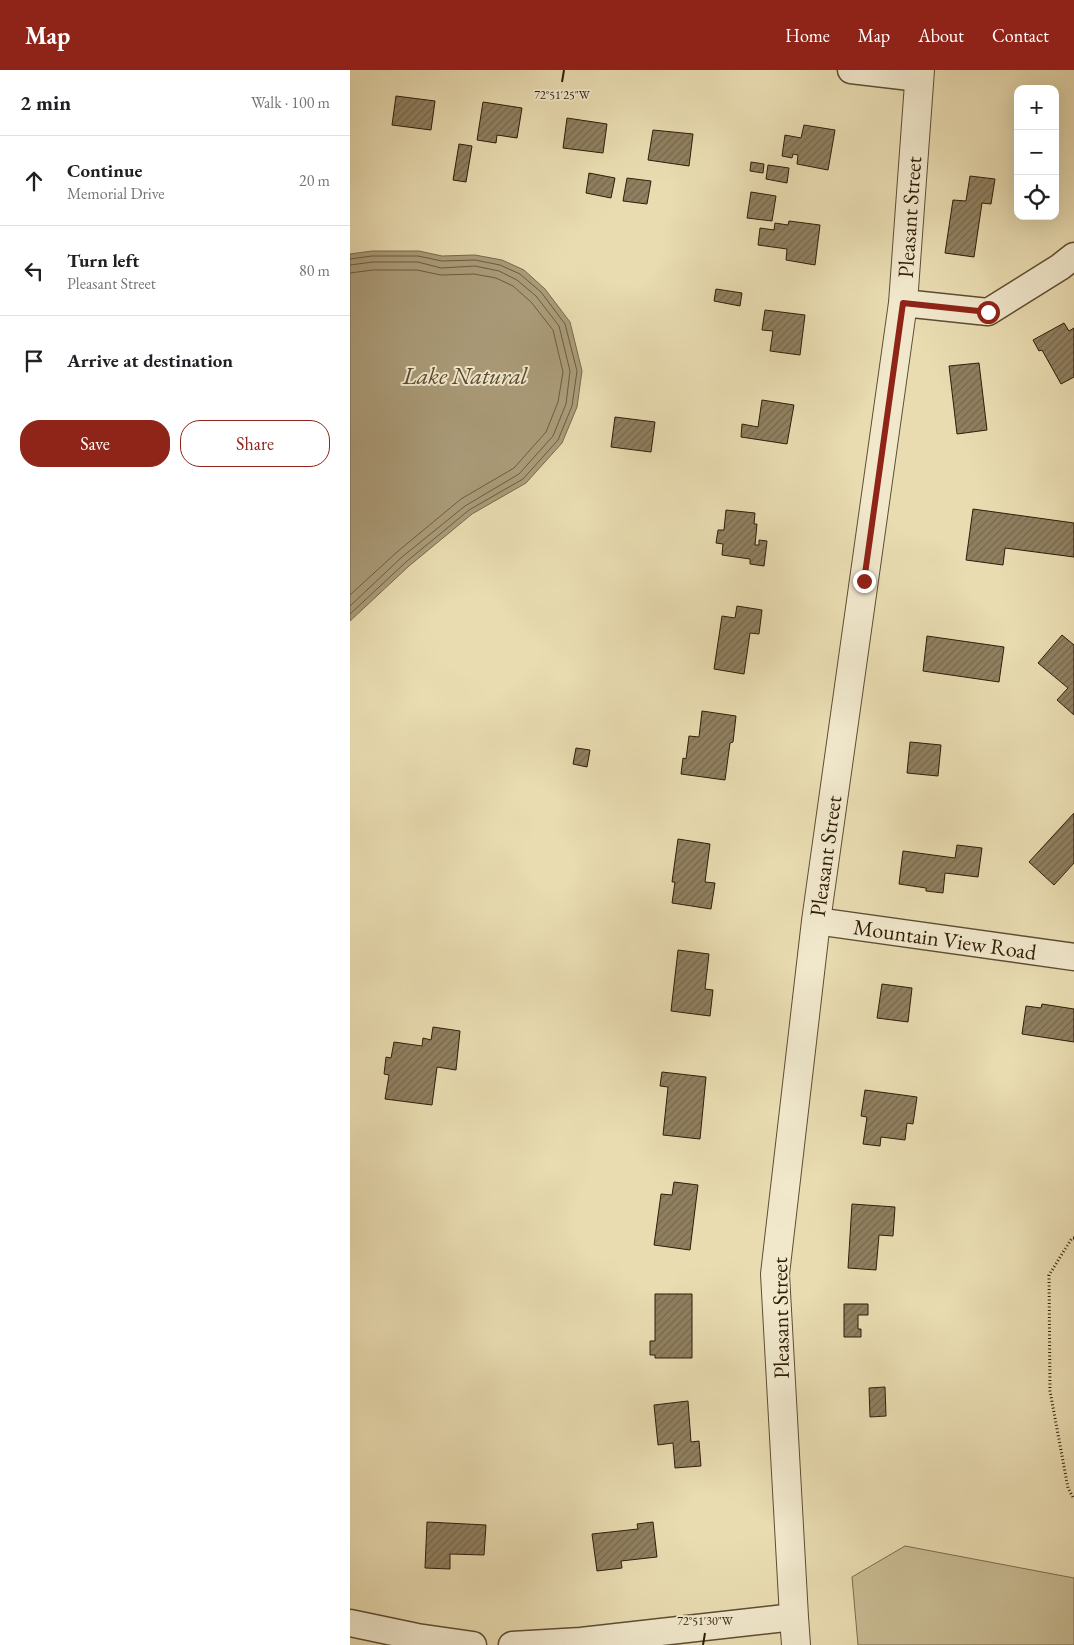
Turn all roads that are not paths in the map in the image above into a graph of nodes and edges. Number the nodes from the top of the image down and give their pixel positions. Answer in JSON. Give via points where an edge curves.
{"nodes":[{"id":1,"x":852,"y":70,"type":"edge"},
{"id":2,"x":920,"y":74,"type":"edge"},
{"id":3,"x":1074,"y":256,"type":"edge"},
{"id":4,"x":903,"y":303,"type":"junction"},
{"id":5,"x":816,"y":921,"type":"junction"},
{"id":6,"x":1074,"y":957,"type":"edge"},
{"id":7,"x":794,"y":1617,"type":"junction"},
{"id":8,"x":350,"y":1623,"type":"edge"},
{"id":9,"x":473,"y":1645,"type":"edge"},
{"id":10,"x":512,"y":1645,"type":"edge"},
{"id":11,"x":796,"y":1645,"type":"edge"}],
"edges":[{"from":1,"to":2,"type":"street"},
{"from":2,"to":4,"type":"street","name":"Pleasant Street"},
{"from":3,"to":4,"type":"street","via":[[988,312]]},
{"from":4,"to":5,"type":"street","name":"Pleasant Street"},
{"from":5,"to":6,"type":"street","name":"Mountain View Road"},
{"from":5,"to":7,"type":"street","name":"Pleasant Street","via":[[775,1274]]},
{"from":7,"to":10,"type":"street","via":[[581,1641]]},
{"from":7,"to":11,"type":"street","name":"Pleasant Street"},
{"from":8,"to":9,"type":"street"}]}
